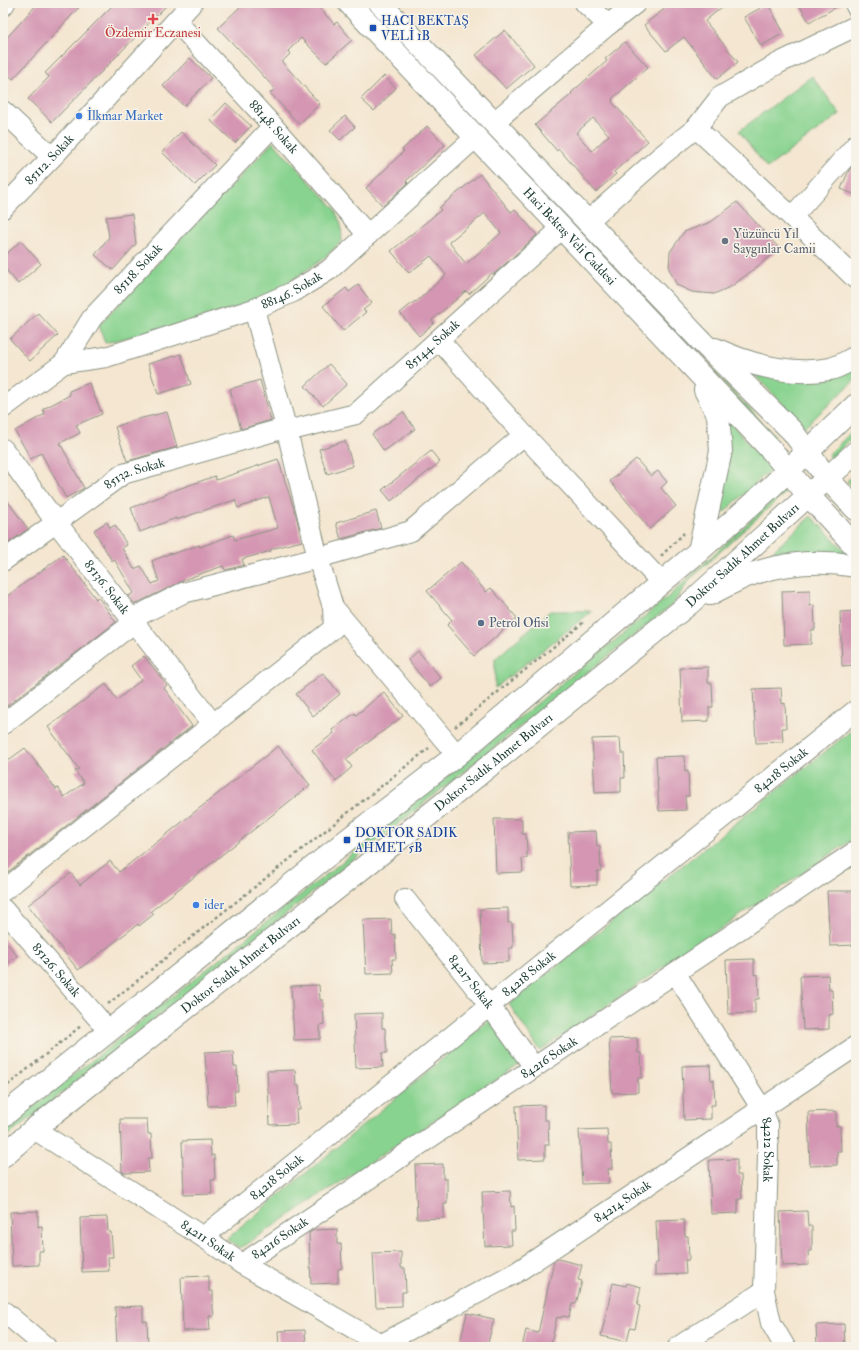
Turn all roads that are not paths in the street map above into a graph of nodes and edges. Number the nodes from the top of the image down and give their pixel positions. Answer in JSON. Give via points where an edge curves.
{"nodes":[{"id":1,"x":5,"y":3,"type":"edge"},
{"id":2,"x":192,"y":3,"type":"edge"},
{"id":3,"x":349,"y":3,"type":"edge"},
{"id":4,"x":380,"y":3,"type":"edge"},
{"id":5,"x":585,"y":3,"type":"edge"},
{"id":6,"x":636,"y":3,"type":"edge"},
{"id":7,"x":855,"y":3,"type":"edge"},
{"id":8,"x":3,"y":6,"type":"edge"},
{"id":9,"x":856,"y":6,"type":"edge"},
{"id":10,"x":176,"y":21,"type":"junction"},
{"id":11,"x":608,"y":25,"type":"junction"},
{"id":12,"x":856,"y":26,"type":"edge"},
{"id":13,"x":3,"y":111,"type":"edge"},
{"id":14,"x":493,"y":123,"type":"junction"},
{"id":15,"x":273,"y":126,"type":"junction"},
{"id":16,"x":696,"y":128,"type":"junction"},
{"id":17,"x":476,"y":137,"type":"junction"},
{"id":18,"x":856,"y":145,"type":"edge"},
{"id":19,"x":52,"y":157,"type":"junction"},
{"id":20,"x":3,"y":208,"type":"edge"},
{"id":21,"x":792,"y":217,"type":"junction"},
{"id":22,"x":587,"y":222,"type":"junction"},
{"id":23,"x":562,"y":228,"type":"junction"},
{"id":24,"x":368,"y":235,"type":"junction"},
{"id":25,"x":856,"y":279,"type":"edge"},
{"id":26,"x":254,"y":310,"type":"junction"},
{"id":27,"x":439,"y":340,"type":"junction"},
{"id":28,"x":703,"y":344,"type":"junction"},
{"id":29,"x":856,"y":357,"type":"edge"},
{"id":30,"x":64,"y":363,"type":"junction"},
{"id":31,"x":694,"y":368,"type":"junction"},
{"id":32,"x":856,"y":405,"type":"edge"},
{"id":33,"x":3,"y":408,"type":"edge"},
{"id":34,"x":287,"y":431,"type":"junction"},
{"id":35,"x":524,"y":435,"type":"junction"},
{"id":36,"x":3,"y":449,"type":"edge"},
{"id":37,"x":856,"y":452,"type":"edge"},
{"id":38,"x":808,"y":453,"type":"junction"},
{"id":39,"x":788,"y":471,"type":"junction"},
{"id":40,"x":827,"y":478,"type":"junction"},
{"id":41,"x":808,"y":495,"type":"junction"},
{"id":42,"x":856,"y":509,"type":"edge"},
{"id":43,"x":56,"y":522,"type":"junction"},
{"id":44,"x":856,"y":547,"type":"edge"},
{"id":45,"x":699,"y":551,"type":"junction"},
{"id":46,"x":318,"y":558,"type":"junction"},
{"id":47,"x":3,"y":561,"type":"edge"},
{"id":48,"x":856,"y":566,"type":"edge"},
{"id":49,"x":662,"y":583,"type":"junction"},
{"id":50,"x":689,"y":604,"type":"junction"},
{"id":51,"x":333,"y":607,"type":"junction"},
{"id":52,"x":131,"y":619,"type":"junction"},
{"id":53,"x":856,"y":710,"type":"edge"},
{"id":54,"x":3,"y":724,"type":"edge"},
{"id":55,"x":213,"y":724,"type":"junction"},
{"id":56,"x":457,"y":755,"type":"junction"},
{"id":57,"x":856,"y":851,"type":"edge"},
{"id":58,"x":3,"y":891,"type":"edge"},
{"id":59,"x":405,"y":898,"type":"dead end"},
{"id":60,"x":3,"y":909,"type":"edge"},
{"id":61,"x":676,"y":974,"type":"junction"},
{"id":62,"x":490,"y":1006,"type":"junction"},
{"id":63,"x":109,"y":1031,"type":"junction"},
{"id":64,"x":856,"y":1046,"type":"edge"},
{"id":65,"x":534,"y":1067,"type":"junction"},
{"id":66,"x":762,"y":1109,"type":"junction"},
{"id":67,"x":3,"y":1116,"type":"edge"},
{"id":68,"x":34,"y":1129,"type":"junction"},
{"id":69,"x":3,"y":1156,"type":"edge"},
{"id":70,"x":203,"y":1237,"type":"junction"},
{"id":71,"x":242,"y":1264,"type":"junction"},
{"id":72,"x":764,"y":1291,"type":"junction"},
{"id":73,"x":3,"y":1312,"type":"edge"},
{"id":74,"x":384,"y":1346,"type":"edge"},
{"id":75,"x":46,"y":1347,"type":"edge"},
{"id":76,"x":678,"y":1347,"type":"edge"},
{"id":77,"x":785,"y":1347,"type":"edge"}],
"edges":[{"from":1,"to":8,"type":"street"},
{"from":2,"to":10,"type":"street","name":"85112. Sokak"},
{"from":3,"to":17,"type":"main road","name":"Haci Bektaş Veli Caddesi"},
{"from":4,"to":14,"type":"main road","name":"Haci Bektaş Veli Caddesi"},
{"from":5,"to":11,"type":"street"},
{"from":6,"to":11,"type":"street"},
{"from":7,"to":9,"type":"street"},
{"from":10,"to":15,"type":"street","name":"88148. Sokak"},
{"from":10,"to":19,"type":"street","name":"85112. Sokak"},
{"from":11,"to":14,"type":"street"},
{"from":12,"to":16,"type":"street","via":[[779,63],[720,97]]},
{"from":13,"to":19,"type":"street"},
{"from":14,"to":22,"type":"main road","name":"Haci Bektaş Veli Caddesi"},
{"from":15,"to":24,"type":"street","name":"88148. Sokak"},
{"from":15,"to":30,"type":"street","name":"85118. Sokak","via":[[92,318]]},
{"from":16,"to":21,"type":"street"},
{"from":16,"to":22,"type":"street","via":[[660,156]]},
{"from":17,"to":23,"type":"main road","name":"Haci Bektaş Veli Caddesi"},
{"from":17,"to":24,"type":"street","name":"88146. Sokak"},
{"from":18,"to":21,"type":"street"},
{"from":19,"to":20,"type":"street","name":"85112. Sokak"},
{"from":21,"to":25,"type":"street"},
{"from":22,"to":28,"type":"main road","name":"Haci Bektaş Veli Caddesi"},
{"from":23,"to":27,"type":"street","name":"85144. Sokak"},
{"from":23,"to":31,"type":"main road","name":"Haci Bektaş Veli Caddesi"},
{"from":24,"to":26,"type":"street","name":"88146. Sokak","via":[[329,270],[293,292]]},
{"from":26,"to":30,"type":"street","name":"88146. Sokak","via":[[106,357]]},
{"from":26,"to":34,"type":"street"},
{"from":27,"to":34,"type":"street","name":"85144. Sokak","via":[[356,414]]},
{"from":27,"to":35,"type":"street"},
{"from":28,"to":29,"type":"main road","via":[[737,359],[797,371],[832,368]]},
{"from":28,"to":38,"type":"main road","name":"Haci Bektaş Veli Caddesi","via":[[792,431]]},
{"from":30,"to":33,"type":"street","name":"85118. Sokak"},
{"from":31,"to":39,"type":"main road","name":"Haci Bektaş Veli Caddesi"},
{"from":31,"to":45,"type":"main road","via":[[718,415],[720,451]]},
{"from":32,"to":38,"type":"main road"},
{"from":34,"to":43,"type":"street","name":"85132. Sokak","via":[[278,430],[123,474]]},
{"from":34,"to":46,"type":"street"},
{"from":35,"to":46,"type":"street","via":[[411,531]]},
{"from":35,"to":49,"type":"street"},
{"from":36,"to":43,"type":"street","name":"85136. Sokak"},
{"from":37,"to":40,"type":"main road"},
{"from":38,"to":39,"type":"main road"},
{"from":38,"to":40,"type":"main road","name":"Haci Bektaş Veli Caddesi"},
{"from":39,"to":41,"type":"main road","name":"Haci Bektaş Veli Caddesi"},
{"from":39,"to":45,"type":"main road"},
{"from":40,"to":41,"type":"main road","name":"Doktor Sadık Ahmet Bulvarı"},
{"from":40,"to":42,"type":"main road","name":"Haci Bektaş Veli Caddesi"},
{"from":41,"to":44,"type":"main road","name":"Haci Bektaş Veli Caddesi"},
{"from":41,"to":50,"type":"main road","name":"Doktor Sadık Ahmet Bulvarı"},
{"from":43,"to":47,"type":"street","name":"85132. Sokak"},
{"from":43,"to":52,"type":"street","name":"85136. Sokak"},
{"from":45,"to":49,"type":"main road"},
{"from":46,"to":51,"type":"street"},
{"from":46,"to":52,"type":"street","via":[[183,593]]},
{"from":48,"to":50,"type":"main road","via":[[811,562],[784,566],[754,573]]},
{"from":49,"to":56,"type":"main road"},
{"from":50,"to":68,"type":"main road","name":"Doktor Sadık Ahmet Bulvarı","via":[[398,840]]},
{"from":51,"to":55,"type":"street","via":[[334,628]]},
{"from":51,"to":56,"type":"street"},
{"from":52,"to":54,"type":"street","via":[[127,628]]},
{"from":52,"to":55,"type":"street","name":"85136. Sokak"},
{"from":53,"to":62,"type":"street","name":"84218 Sokak"},
{"from":55,"to":58,"type":"street"},
{"from":56,"to":63,"type":"main road"},
{"from":57,"to":61,"type":"street","name":"84216 Sokak"},
{"from":59,"to":62,"type":"street","name":"84217 Sokak"},
{"from":60,"to":63,"type":"street","name":"85126. Sokak"},
{"from":61,"to":65,"type":"street","name":"84216 Sokak"},
{"from":61,"to":66,"type":"street","name":"84212 Sokak"},
{"from":62,"to":65,"type":"street","name":"84217 Sokak"},
{"from":62,"to":70,"type":"street","name":"84218 Sokak"},
{"from":63,"to":67,"type":"main road"},
{"from":64,"to":66,"type":"street","name":"84214 Sokak"},
{"from":65,"to":71,"type":"street","name":"84216 Sokak"},
{"from":66,"to":72,"type":"street","name":"84212 Sokak","via":[[768,1125]]},
{"from":66,"to":74,"type":"street","name":"84214 Sokak","via":[[517,1272]]},
{"from":68,"to":69,"type":"main road","name":"Doktor Sadık Ahmet Bulvarı"},
{"from":68,"to":70,"type":"street","name":"84211 Sokak"},
{"from":70,"to":71,"type":"street","name":"84211 Sokak"},
{"from":71,"to":74,"type":"street","name":"84211 Sokak"},
{"from":72,"to":76,"type":"street"},
{"from":72,"to":77,"type":"street","name":"84212 Sokak","via":[[771,1323]]},
{"from":73,"to":75,"type":"street"}]}
